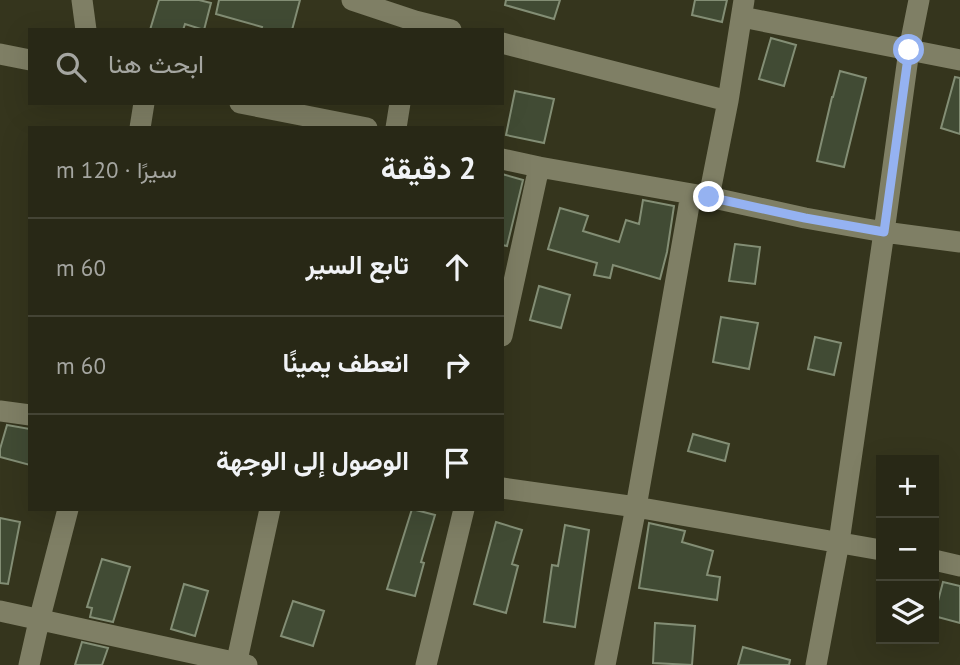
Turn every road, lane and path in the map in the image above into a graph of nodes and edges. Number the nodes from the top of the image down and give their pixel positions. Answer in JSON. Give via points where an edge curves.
{"nodes":[{"id":1,"x":82,"y":0,"type":"edge"},
{"id":2,"x":352,"y":0,"type":"edge"},
{"id":3,"x":919,"y":0,"type":"edge"},
{"id":4,"x":743,"y":8,"type":"edge"},
{"id":5,"x":416,"y":17,"type":"edge"},
{"id":6,"x":86,"y":28,"type":"edge"},
{"id":7,"x":445,"y":28,"type":"edge"},
{"id":8,"x":504,"y":44,"type":"edge"},
{"id":9,"x":909,"y":50,"type":"junction"},
{"id":10,"x":0,"y":54,"type":"edge"},
{"id":11,"x":28,"y":60,"type":"edge"},
{"id":12,"x":960,"y":60,"type":"edge"},
{"id":13,"x":728,"y":101,"type":"junction"},
{"id":14,"x":144,"y":105,"type":"edge"},
{"id":15,"x":249,"y":105,"type":"edge"},
{"id":16,"x":400,"y":105,"type":"edge"},
{"id":17,"x":344,"y":125,"type":"edge"},
{"id":18,"x":139,"y":126,"type":"edge"},
{"id":19,"x":396,"y":126,"type":"edge"},
{"id":20,"x":504,"y":159,"type":"edge"},
{"id":21,"x":539,"y":167,"type":"junction"},
{"id":22,"x":700,"y":196,"type":"junction"},
{"id":23,"x":884,"y":232,"type":"junction"},
{"id":24,"x":960,"y":242,"type":"edge"},
{"id":25,"x":504,"y":327,"type":"edge"},
{"id":26,"x":0,"y":411,"type":"edge"},
{"id":27,"x":28,"y":415,"type":"edge"},
{"id":28,"x":504,"y":488,"type":"edge"},
{"id":29,"x":636,"y":507,"type":"junction"},
{"id":30,"x":67,"y":511,"type":"edge"},
{"id":31,"x":270,"y":511,"type":"edge"},
{"id":32,"x":464,"y":511,"type":"edge"},
{"id":33,"x":839,"y":542,"type":"junction"},
{"id":34,"x":876,"y":549,"type":"edge"},
{"id":35,"x":939,"y":562,"type":"edge"},
{"id":36,"x":960,"y":566,"type":"edge"},
{"id":37,"x":0,"y":611,"type":"edge"},
{"id":38,"x":39,"y":621,"type":"junction"},
{"id":39,"x":240,"y":664,"type":"edge"},
{"id":40,"x":29,"y":665,"type":"edge"},
{"id":41,"x":426,"y":665,"type":"edge"},
{"id":42,"x":606,"y":665,"type":"edge"},
{"id":43,"x":816,"y":665,"type":"edge"}],
"edges":[{"from":1,"to":6,"type":"street"},
{"from":2,"to":5,"type":"street"},
{"from":3,"to":9,"type":"street"},
{"from":4,"to":9,"type":"street"},
{"from":4,"to":13,"type":"street"},
{"from":5,"to":7,"type":"street"},
{"from":8,"to":13,"type":"street"},
{"from":9,"to":12,"type":"street"},
{"from":9,"to":23,"type":"street"},
{"from":10,"to":11,"type":"street"},
{"from":13,"to":22,"type":"street"},
{"from":14,"to":18,"type":"street"},
{"from":15,"to":17,"type":"street"},
{"from":16,"to":19,"type":"street"},
{"from":20,"to":21,"type":"street"},
{"from":21,"to":22,"type":"street"},
{"from":21,"to":25,"type":"street"},
{"from":22,"to":23,"type":"street"},
{"from":22,"to":29,"type":"street"},
{"from":23,"to":24,"type":"street"},
{"from":23,"to":33,"type":"street"},
{"from":26,"to":27,"type":"street"},
{"from":28,"to":29,"type":"street"},
{"from":29,"to":33,"type":"street"},
{"from":29,"to":42,"type":"street"},
{"from":30,"to":38,"type":"street"},
{"from":31,"to":39,"type":"street"},
{"from":32,"to":41,"type":"street"},
{"from":33,"to":34,"type":"street"},
{"from":33,"to":43,"type":"street"},
{"from":35,"to":36,"type":"street"},
{"from":37,"to":38,"type":"street"},
{"from":38,"to":39,"type":"street"},
{"from":38,"to":40,"type":"street"}]}
